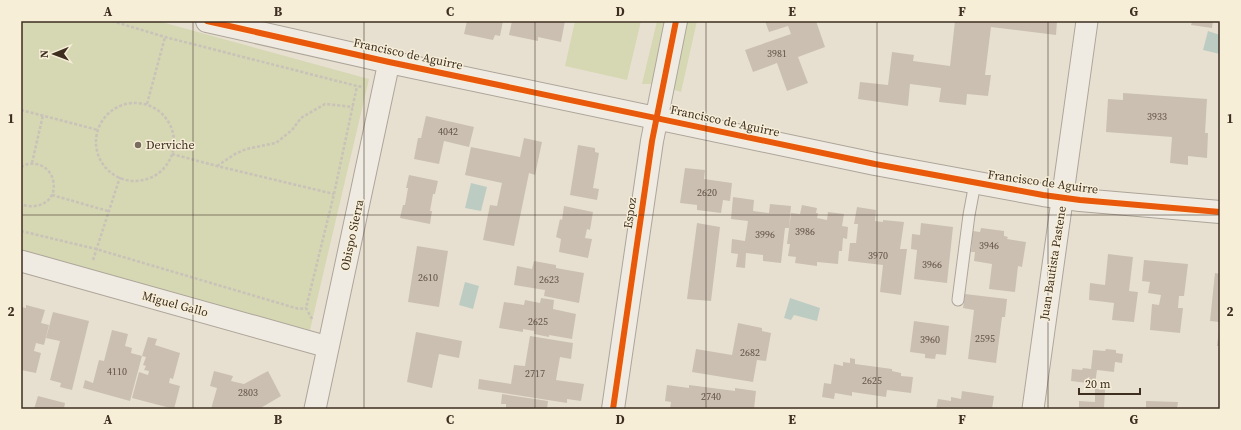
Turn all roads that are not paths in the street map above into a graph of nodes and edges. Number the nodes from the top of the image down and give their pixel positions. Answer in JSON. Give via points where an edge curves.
{"nodes":[{"id":1,"x":207,"y":21,"type":"edge"},
{"id":2,"x":676,"y":21,"type":"edge"},
{"id":3,"x":1087,"y":21,"type":"edge"},
{"id":4,"x":389,"y":62,"type":"junction"},
{"id":5,"x":656,"y":117,"type":"junction"},
{"id":6,"x":975,"y":183,"type":"junction"},
{"id":7,"x":1063,"y":198,"type":"junction"},
{"id":8,"x":1220,"y":212,"type":"edge"},
{"id":9,"x":21,"y":261,"type":"edge"},
{"id":10,"x":958,"y":300,"type":"dead end"},
{"id":11,"x":328,"y":347,"type":"junction"},
{"id":12,"x":315,"y":409,"type":"edge"},
{"id":13,"x":613,"y":409,"type":"edge"},
{"id":14,"x":1033,"y":409,"type":"edge"}],
"edges":[{"from":1,"to":4,"type":"street","name":"Francisco de Aguirre"},
{"from":2,"to":5,"type":"street","name":"Espoz"},
{"from":3,"to":7,"type":"street","name":"Juan Bautista Pastene"},
{"from":4,"to":5,"type":"street","name":"Francisco de Aguirre"},
{"from":4,"to":11,"type":"street","name":"Obispo Sierra"},
{"from":5,"to":6,"type":"street","name":"Francisco de Aguirre"},
{"from":5,"to":13,"type":"street","name":"Espoz"},
{"from":6,"to":7,"type":"street","name":"Francisco de Aguirre"},
{"from":6,"to":10,"type":"lane"},
{"from":7,"to":8,"type":"street","name":"Francisco de Aguirre"},
{"from":7,"to":14,"type":"street","name":"Juan Bautista Pastene"},
{"from":9,"to":11,"type":"street","name":"Miguel Gallo"},
{"from":11,"to":12,"type":"street","name":"Obispo Sierra"}]}
